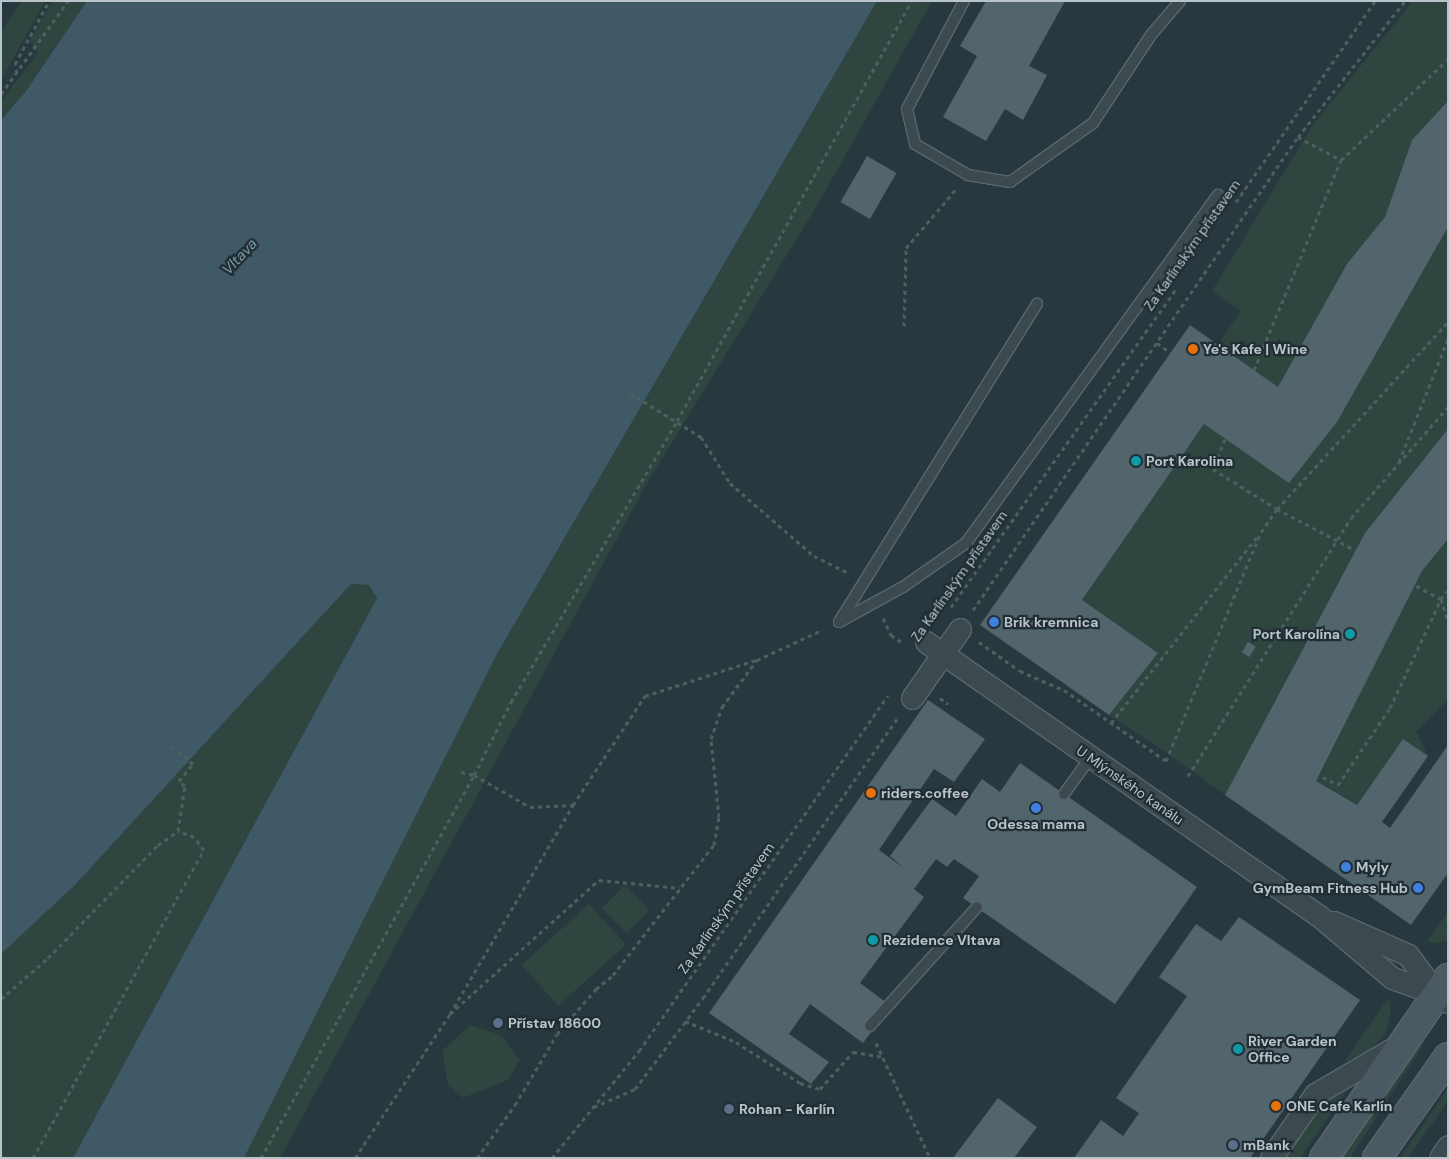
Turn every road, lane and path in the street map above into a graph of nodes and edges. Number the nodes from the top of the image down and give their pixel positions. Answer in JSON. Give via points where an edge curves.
{"nodes":[{"id":1,"x":49,"y":1,"type":"edge"},
{"id":2,"x":68,"y":1,"type":"edge"},
{"id":3,"x":912,"y":1,"type":"edge"},
{"id":4,"x":964,"y":1,"type":"edge"},
{"id":5,"x":1180,"y":1,"type":"edge"},
{"id":6,"x":1375,"y":1,"type":"edge"},
{"id":7,"x":1406,"y":1,"type":"edge"},
{"id":8,"x":1448,"y":58,"type":"edge"},
{"id":9,"x":17,"y":73,"type":"junction"},
{"id":10,"x":1,"y":94,"type":"edge"},
{"id":11,"x":1298,"y":137,"type":"junction"},
{"id":12,"x":1341,"y":160,"type":"junction"},
{"id":13,"x":968,"y":175,"type":"junction"},
{"id":14,"x":1218,"y":195,"type":"dead end"},
{"id":15,"x":1231,"y":209,"type":"dead end"},
{"id":16,"x":1179,"y":284,"type":"dead end"},
{"id":17,"x":1037,"y":304,"type":"dead end"},
{"id":18,"x":1448,"y":322,"type":"edge"},
{"id":19,"x":904,"y":326,"type":"dead end"},
{"id":20,"x":1448,"y":339,"type":"edge"},
{"id":21,"x":1157,"y":343,"type":"junction"},
{"id":22,"x":1170,"y":352,"type":"dead end"},
{"id":23,"x":1254,"y":370,"type":"dead end"},
{"id":24,"x":630,"y":393,"type":"dead end"},
{"id":25,"x":1448,"y":407,"type":"edge"},
{"id":26,"x":677,"y":421,"type":"junction"},
{"id":27,"x":1225,"y":439,"type":"dead end"},
{"id":28,"x":1398,"y":464,"type":"junction"},
{"id":29,"x":1277,"y":510,"type":"junction"},
{"id":30,"x":1260,"y":532,"type":"junction"},
{"id":31,"x":1337,"y":542,"type":"junction"},
{"id":32,"x":1356,"y":550,"type":"dead end"},
{"id":33,"x":1415,"y":585,"type":"dead end"},
{"id":34,"x":861,"y":586,"type":"junction"},
{"id":35,"x":1448,"y":590,"type":"edge"},
{"id":36,"x":1441,"y":599,"type":"junction"},
{"id":37,"x":875,"y":603,"type":"junction"},
{"id":38,"x":839,"y":622,"type":"junction"},
{"id":39,"x":1448,"y":622,"type":"edge"},
{"id":40,"x":960,"y":629,"type":"junction"},
{"id":41,"x":891,"y":635,"type":"dead end"},
{"id":42,"x":934,"y":648,"type":"junction"},
{"id":43,"x":757,"y":660,"type":"junction"},
{"id":44,"x":889,"y":694,"type":"dead end"},
{"id":45,"x":912,"y":698,"type":"junction"},
{"id":46,"x":948,"y":704,"type":"dead end"},
{"id":47,"x":1111,"y":723,"type":"junction"},
{"id":48,"x":168,"y":744,"type":"dead end"},
{"id":49,"x":1090,"y":758,"type":"junction"},
{"id":50,"x":461,"y":772,"type":"dead end"},
{"id":51,"x":474,"y":775,"type":"junction"},
{"id":52,"x":1188,"y":776,"type":"dead end"},
{"id":53,"x":1322,"y":777,"type":"dead end"},
{"id":54,"x":1064,"y":794,"type":"dead end"},
{"id":55,"x":573,"y":805,"type":"junction"},
{"id":56,"x":178,"y":831,"type":"junction"},
{"id":57,"x":680,"y":888,"type":"junction"},
{"id":58,"x":977,"y":907,"type":"dead end"},
{"id":59,"x":1444,"y":991,"type":"edge"},
{"id":60,"x":1,"y":1000,"type":"edge"},
{"id":61,"x":450,"y":1014,"type":"junction"},
{"id":62,"x":685,"y":1021,"type":"junction"},
{"id":63,"x":870,"y":1026,"type":"dead end"},
{"id":64,"x":875,"y":1042,"type":"dead end"},
{"id":65,"x":1404,"y":1043,"type":"junction"},
{"id":66,"x":1448,"y":1056,"type":"edge"},
{"id":67,"x":885,"y":1057,"type":"junction"},
{"id":68,"x":593,"y":1108,"type":"junction"},
{"id":69,"x":1448,"y":1146,"type":"edge"},
{"id":70,"x":33,"y":1158,"type":"edge"},
{"id":71,"x":261,"y":1158,"type":"edge"},
{"id":72,"x":355,"y":1158,"type":"edge"},
{"id":73,"x":477,"y":1158,"type":"edge"},
{"id":74,"x":552,"y":1158,"type":"edge"},
{"id":75,"x":930,"y":1158,"type":"edge"},
{"id":76,"x":1271,"y":1158,"type":"edge"},
{"id":77,"x":1324,"y":1158,"type":"edge"},
{"id":78,"x":1377,"y":1158,"type":"edge"},
{"id":79,"x":1440,"y":1158,"type":"edge"}],
"edges":[{"from":1,"to":9,"type":"path","via":[[15,64]]},
{"from":2,"to":9,"type":"path"},
{"from":3,"to":26,"type":"path"},
{"from":4,"to":13,"type":"lane","via":[[907,109],[914,144]]},
{"from":5,"to":13,"type":"lane","via":[[1152,35],[1093,123],[1010,182]]},
{"from":6,"to":15,"type":"path","name":"Za Karlínským přístavem"},
{"from":7,"to":11,"type":"path"},
{"from":8,"to":12,"type":"path"},
{"from":9,"to":10,"type":"path"},
{"from":11,"to":12,"type":"path"},
{"from":11,"to":21,"type":"path"},
{"from":12,"to":23,"type":"path"},
{"from":13,"to":19,"type":"path","via":[[906,248]]},
{"from":14,"to":37,"type":"lane","via":[[966,543]]},
{"from":16,"to":42,"type":"path","name":"Za Karlínským přístavem"},
{"from":17,"to":34,"type":"lane"},
{"from":18,"to":29,"type":"path"},
{"from":20,"to":28,"type":"path"},
{"from":21,"to":22,"type":"path"},
{"from":21,"to":40,"type":"path"},
{"from":24,"to":26,"type":"path"},
{"from":25,"to":28,"type":"path"},
{"from":26,"to":34,"type":"path","via":[[701,437],[730,483],[814,556],[848,572]]},
{"from":26,"to":51,"type":"path","via":[[511,702]]},
{"from":27,"to":29,"type":"path","via":[[1213,469]]},
{"from":28,"to":31,"type":"path","via":[[1352,518]]},
{"from":29,"to":30,"type":"path"},
{"from":29,"to":31,"type":"path"},
{"from":30,"to":47,"type":"path"},
{"from":30,"to":47,"type":"path","via":[[1166,761]]},
{"from":31,"to":32,"type":"path"},
{"from":31,"to":52,"type":"path"},
{"from":33,"to":36,"type":"path"},
{"from":34,"to":38,"type":"lane"},
{"from":35,"to":36,"type":"path"},
{"from":36,"to":39,"type":"path"},
{"from":36,"to":53,"type":"path","via":[[1385,716],[1338,785]]},
{"from":37,"to":38,"type":"lane"},
{"from":37,"to":41,"type":"path"},
{"from":38,"to":43,"type":"path"},
{"from":40,"to":42,"type":"street"},
{"from":40,"to":47,"type":"path","via":[[1020,671],[1064,690]]},
{"from":42,"to":45,"type":"street"},
{"from":42,"to":49,"type":"street","name":"U Mlýnského kanálu"},
{"from":43,"to":55,"type":"path","via":[[645,696]]},
{"from":43,"to":57,"type":"path","via":[[722,707],[711,738],[719,817],[714,846]]},
{"from":44,"to":68,"type":"path","name":"Za Karlínským přístavem","via":[[639,1051]]},
{"from":45,"to":46,"type":"path","via":[[919,702],[923,695],[932,692]]},
{"from":45,"to":62,"type":"path"},
{"from":48,"to":56,"type":"path","via":[[193,764],[179,780],[185,786]]},
{"from":49,"to":54,"type":"lane"},
{"from":49,"to":59,"type":"street","name":"U Mlýnského kanálu","via":[[1318,915],[1408,955]]},
{"from":50,"to":51,"type":"path"},
{"from":51,"to":55,"type":"path","via":[[530,807]]},
{"from":51,"to":71,"type":"path"},
{"from":55,"to":61,"type":"path"},
{"from":56,"to":60,"type":"path","via":[[158,845],[48,958]]},
{"from":56,"to":70,"type":"path","via":[[194,837],[204,850]]},
{"from":57,"to":61,"type":"path","via":[[599,880]]},
{"from":57,"to":73,"type":"path","via":[[613,975],[567,1021]]},
{"from":58,"to":63,"type":"lane"},
{"from":59,"to":65,"type":"main road"},
{"from":61,"to":72,"type":"path"},
{"from":62,"to":67,"type":"path","via":[[736,1042],[800,1083],[820,1089],[853,1052]]},
{"from":62,"to":68,"type":"path","via":[[635,1089]]},
{"from":64,"to":67,"type":"path"},
{"from":65,"to":76,"type":"street","via":[[1314,1094]]},
{"from":65,"to":77,"type":"main road"},
{"from":66,"to":78,"type":"main road"},
{"from":67,"to":75,"type":"path"},
{"from":68,"to":74,"type":"path","name":"Za Karlínským přístavem"},
{"from":69,"to":79,"type":"street"}]}
